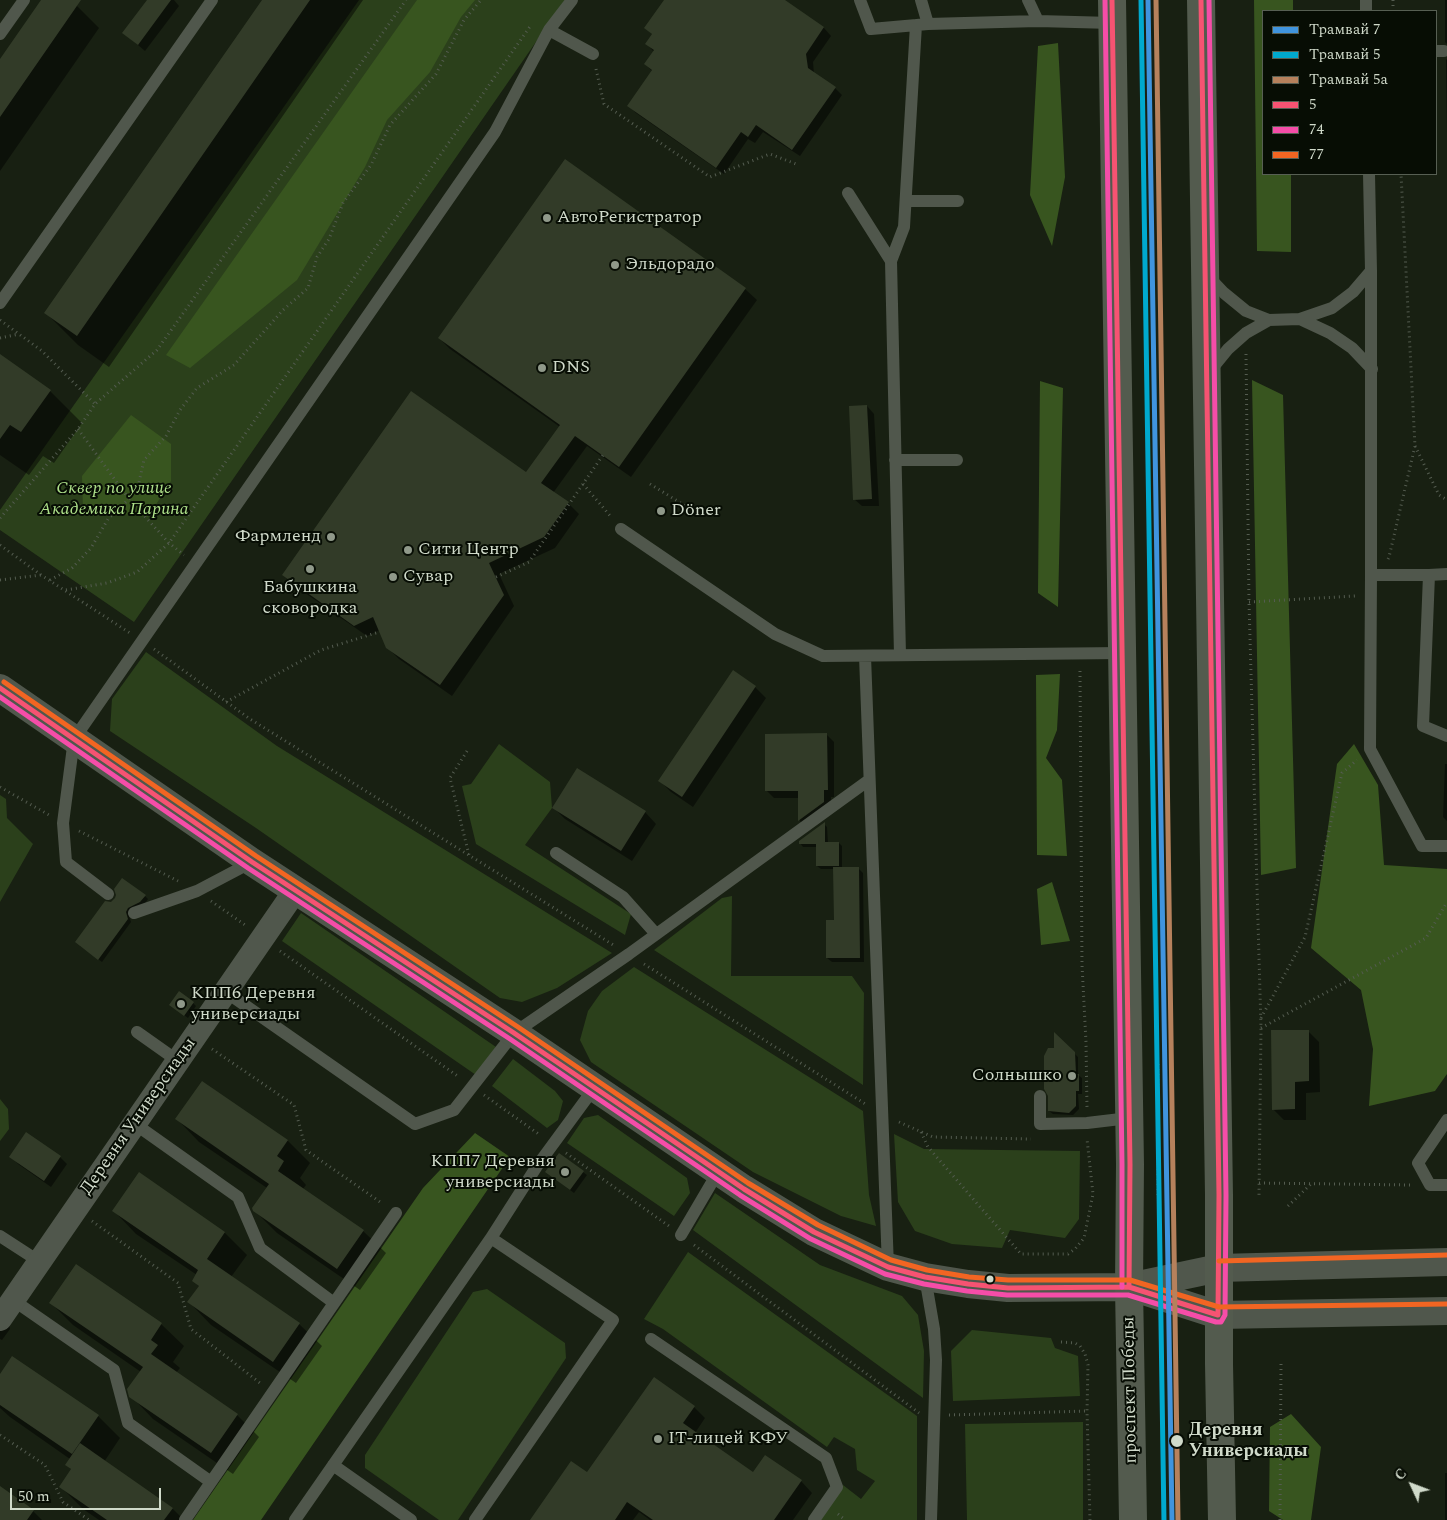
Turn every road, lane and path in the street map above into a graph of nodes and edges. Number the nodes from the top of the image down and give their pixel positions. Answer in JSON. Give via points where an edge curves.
{"nodes":[{"id":1,"x":24,"y":0,"type":"edge"},
{"id":2,"x":212,"y":0,"type":"edge"},
{"id":3,"x":406,"y":0,"type":"edge"},
{"id":4,"x":481,"y":0,"type":"edge"},
{"id":5,"x":572,"y":0,"type":"edge"},
{"id":6,"x":860,"y":0,"type":"edge"},
{"id":7,"x":921,"y":0,"type":"edge"},
{"id":8,"x":1028,"y":0,"type":"edge"},
{"id":9,"x":1201,"y":0,"type":"edge"},
{"id":10,"x":1112,"y":11,"type":"edge"},
{"id":11,"x":1038,"y":21,"type":"junction"},
{"id":12,"x":532,"y":24,"type":"dead end"},
{"id":13,"x":922,"y":24,"type":"junction"},
{"id":14,"x":549,"y":30,"type":"junction"},
{"id":15,"x":0,"y":34,"type":"edge"},
{"id":16,"x":593,"y":54,"type":"joint"},
{"id":17,"x":796,"y":164,"type":"dead end"},
{"id":18,"x":1369,"y":175,"type":"edge"},
{"id":19,"x":1401,"y":175,"type":"edge"},
{"id":20,"x":848,"y":193,"type":"dead end"},
{"id":21,"x":906,"y":201,"type":"junction"},
{"id":22,"x":958,"y":201,"type":"dead end"},
{"id":23,"x":891,"y":261,"type":"junction"},
{"id":24,"x":1205,"y":272,"type":"junction"},
{"id":25,"x":1371,"y":272,"type":"junction"},
{"id":26,"x":0,"y":303,"type":"edge"},
{"id":27,"x":1300,"y":319,"type":"junction"},
{"id":28,"x":0,"y":320,"type":"edge"},
{"id":29,"x":1270,"y":320,"type":"junction"},
{"id":30,"x":20,"y":334,"type":"junction"},
{"id":31,"x":0,"y":338,"type":"edge"},
{"id":32,"x":1246,"y":354,"type":"dead end"},
{"id":33,"x":1372,"y":369,"type":"junction"},
{"id":34,"x":1206,"y":375,"type":"junction"},
{"id":35,"x":96,"y":404,"type":"junction"},
{"id":36,"x":78,"y":429,"type":"junction"},
{"id":37,"x":1415,"y":446,"type":"junction"},
{"id":38,"x":603,"y":456,"type":"dead end"},
{"id":39,"x":895,"y":460,"type":"junction"},
{"id":40,"x":957,"y":460,"type":"dead end"},
{"id":41,"x":583,"y":484,"type":"junction"},
{"id":42,"x":650,"y":484,"type":"dead end"},
{"id":43,"x":129,"y":498,"type":"junction"},
{"id":44,"x":1447,"y":500,"type":"edge"},
{"id":45,"x":692,"y":510,"type":"dead end"},
{"id":46,"x":0,"y":518,"type":"edge"},
{"id":47,"x":621,"y":529,"type":"joint"},
{"id":48,"x":169,"y":543,"type":"junction"},
{"id":49,"x":0,"y":545,"type":"edge"},
{"id":50,"x":1447,"y":574,"type":"edge"},
{"id":51,"x":41,"y":575,"type":"junction"},
{"id":52,"x":1371,"y":575,"type":"junction"},
{"id":53,"x":1429,"y":575,"type":"junction"},
{"id":54,"x":496,"y":577,"type":"dead end"},
{"id":55,"x":0,"y":580,"type":"edge"},
{"id":56,"x":50,"y":580,"type":"junction"},
{"id":57,"x":65,"y":590,"type":"junction"},
{"id":58,"x":1371,"y":595,"type":"junction"},
{"id":59,"x":1249,"y":602,"type":"junction"},
{"id":60,"x":379,"y":632,"type":"dead end"},
{"id":61,"x":143,"y":641,"type":"junction"},
{"id":62,"x":1122,"y":654,"type":"junction"},
{"id":63,"x":900,"y":655,"type":"junction"},
{"id":64,"x":865,"y":656,"type":"junction"},
{"id":65,"x":1080,"y":671,"type":"dead end"},
{"id":66,"x":0,"y":688,"type":"edge"},
{"id":67,"x":226,"y":702,"type":"junction"},
{"id":68,"x":1447,"y":736,"type":"edge"},
{"id":69,"x":74,"y":740,"type":"junction"},
{"id":70,"x":1370,"y":748,"type":"junction"},
{"id":71,"x":468,"y":751,"type":"dead end"},
{"id":72,"x":869,"y":780,"type":"junction"},
{"id":73,"x":1447,"y":846,"type":"edge"},
{"id":74,"x":556,"y":853,"type":"dead end"},
{"id":75,"x":470,"y":855,"type":"junction"},
{"id":76,"x":252,"y":862,"type":"junction"},
{"id":77,"x":296,"y":891,"type":"junction"},
{"id":78,"x":108,"y":894,"type":"dead end"},
{"id":79,"x":1447,"y":902,"type":"edge"},
{"id":80,"x":134,"y":912,"type":"dead end"},
{"id":81,"x":656,"y":934,"type":"junction"},
{"id":82,"x":629,"y":954,"type":"junction"},
{"id":83,"x":226,"y":992,"type":"junction"},
{"id":84,"x":1260,"y":1019,"type":"junction"},
{"id":85,"x":1261,"y":1028,"type":"junction"},
{"id":86,"x":137,"y":1032,"type":"dead end"},
{"id":87,"x":514,"y":1032,"type":"junction"},
{"id":88,"x":195,"y":1037,"type":"junction"},
{"id":89,"x":178,"y":1061,"type":"junction"},
{"id":90,"x":1158,"y":1064,"type":"dead end"},
{"id":91,"x":595,"y":1088,"type":"junction"},
{"id":92,"x":1040,"y":1096,"type":"dead end"},
{"id":93,"x":882,"y":1114,"type":"junction"},
{"id":94,"x":1129,"y":1118,"type":"junction"},
{"id":95,"x":1447,"y":1120,"type":"edge"},
{"id":96,"x":1087,"y":1123,"type":"junction"},
{"id":97,"x":135,"y":1124,"type":"junction"},
{"id":98,"x":920,"y":1132,"type":"junction"},
{"id":99,"x":1039,"y":1139,"type":"dead end"},
{"id":100,"x":1078,"y":1139,"type":"dead end"},
{"id":101,"x":1087,"y":1139,"type":"junction"},
{"id":102,"x":718,"y":1172,"type":"junction"},
{"id":103,"x":1259,"y":1183,"type":"junction"},
{"id":104,"x":1312,"y":1184,"type":"junction"},
{"id":105,"x":1430,"y":1185,"type":"junction"},
{"id":106,"x":1447,"y":1185,"type":"edge"},
{"id":107,"x":1259,"y":1195,"type":"dead end"},
{"id":108,"x":1158,"y":1196,"type":"dead end"},
{"id":109,"x":1288,"y":1206,"type":"dead end"},
{"id":110,"x":76,"y":1209,"type":"junction"},
{"id":111,"x":396,"y":1213,"type":"joint"},
{"id":112,"x":681,"y":1235,"type":"dead end"},
{"id":113,"x":0,"y":1236,"type":"edge"},
{"id":114,"x":491,"y":1238,"type":"junction"},
{"id":115,"x":40,"y":1262,"type":"junction"},
{"id":116,"x":1447,"y":1262,"type":"edge"},
{"id":117,"x":888,"y":1267,"type":"junction"},
{"id":118,"x":1219,"y":1268,"type":"junction"},
{"id":119,"x":925,"y":1276,"type":"junction"},
{"id":120,"x":1129,"y":1287,"type":"junction"},
{"id":121,"x":13,"y":1300,"type":"junction"},
{"id":122,"x":334,"y":1303,"type":"junction"},
{"id":123,"x":1447,"y":1311,"type":"edge"},
{"id":124,"x":1218,"y":1315,"type":"junction"},
{"id":125,"x":0,"y":1319,"type":"edge"},
{"id":126,"x":651,"y":1339,"type":"dead end"},
{"id":127,"x":1061,"y":1342,"type":"dead end"},
{"id":128,"x":1281,"y":1364,"type":"dead end"},
{"id":129,"x":273,"y":1393,"type":"junction"},
{"id":130,"x":1087,"y":1411,"type":"junction"},
{"id":131,"x":946,"y":1415,"type":"dead end"},
{"id":132,"x":0,"y":1435,"type":"edge"},
{"id":133,"x":333,"y":1465,"type":"junction"},
{"id":134,"x":211,"y":1482,"type":"junction"},
{"id":135,"x":89,"y":1520,"type":"edge"},
{"id":136,"x":185,"y":1520,"type":"edge"},
{"id":137,"x":295,"y":1520,"type":"edge"},
{"id":138,"x":411,"y":1520,"type":"edge"},
{"id":139,"x":475,"y":1520,"type":"edge"},
{"id":140,"x":814,"y":1520,"type":"edge"},
{"id":141,"x":931,"y":1520,"type":"edge"},
{"id":142,"x":1090,"y":1520,"type":"edge"},
{"id":143,"x":1133,"y":1520,"type":"edge"},
{"id":144,"x":1222,"y":1520,"type":"edge"},
{"id":145,"x":1280,"y":1520,"type":"edge"}],
"edges":[{"from":1,"to":15,"type":"lane"},
{"from":2,"to":26,"type":"lane"},
{"from":3,"to":35,"type":"path","via":[[157,350]]},
{"from":4,"to":43,"type":"path","via":[[464,20],[436,74],[390,125],[370,165],[344,203],[329,239],[317,257],[308,288],[283,310],[234,365],[197,388],[166,436],[144,460],[139,482]]},
{"from":5,"to":14,"type":"lane"},
{"from":6,"to":13,"type":"lane","via":[[872,29]]},
{"from":7,"to":13,"type":"lane"},
{"from":8,"to":11,"type":"lane"},
{"from":9,"to":24,"type":"main road"},
{"from":10,"to":11,"type":"lane"},
{"from":10,"to":62,"type":"main road","name":"проспект Победы"},
{"from":11,"to":13,"type":"lane"},
{"from":12,"to":48,"type":"path"},
{"from":13,"to":21,"type":"lane"},
{"from":14,"to":16,"type":"lane"},
{"from":14,"to":61,"type":"lane","via":[[495,132]]},
{"from":16,"to":17,"type":"path","via":[[604,104],[710,177],[770,154]]},
{"from":18,"to":25,"type":"lane"},
{"from":19,"to":37,"type":"path"},
{"from":20,"to":23,"type":"lane"},
{"from":21,"to":22,"type":"lane"},
{"from":21,"to":23,"type":"lane","via":[[904,227]]},
{"from":23,"to":39,"type":"lane"},
{"from":24,"to":29,"type":"lane","via":[[1246,311]]},
{"from":24,"to":34,"type":"main road"},
{"from":25,"to":27,"type":"lane","via":[[1332,308]]},
{"from":25,"to":33,"type":"lane"},
{"from":27,"to":29,"type":"lane"},
{"from":27,"to":33,"type":"lane","via":[[1352,348]]},
{"from":28,"to":30,"type":"path"},
{"from":29,"to":34,"type":"lane","via":[[1228,348]]},
{"from":30,"to":31,"type":"path"},
{"from":30,"to":35,"type":"path"},
{"from":32,"to":59,"type":"path"},
{"from":33,"to":52,"type":"lane"},
{"from":34,"to":118,"type":"main road"},
{"from":35,"to":36,"type":"path"},
{"from":36,"to":43,"type":"path"},
{"from":36,"to":46,"type":"path"},
{"from":37,"to":44,"type":"path","via":[[1439,495]]},
{"from":37,"to":52,"type":"path","via":[[1390,557]]},
{"from":38,"to":41,"type":"path"},
{"from":39,"to":40,"type":"lane"},
{"from":39,"to":63,"type":"lane"},
{"from":41,"to":47,"type":"path"},
{"from":41,"to":54,"type":"path","via":[[529,562]]},
{"from":42,"to":45,"type":"path"},
{"from":43,"to":48,"type":"path"},
{"from":43,"to":56,"type":"path","via":[[108,519],[91,548],[72,568]]},
{"from":47,"to":64,"type":"lane","via":[[774,634],[823,656]]},
{"from":48,"to":57,"type":"path","via":[[138,572],[107,584]]},
{"from":49,"to":51,"type":"path"},
{"from":50,"to":53,"type":"lane"},
{"from":51,"to":55,"type":"path"},
{"from":51,"to":56,"type":"path"},
{"from":52,"to":53,"type":"lane"},
{"from":52,"to":58,"type":"lane"},
{"from":53,"to":68,"type":"lane","via":[[1423,726]]},
{"from":56,"to":57,"type":"path"},
{"from":57,"to":61,"type":"path"},
{"from":58,"to":59,"type":"path"},
{"from":58,"to":70,"type":"lane"},
{"from":59,"to":84,"type":"path"},
{"from":60,"to":67,"type":"path","via":[[321,650]]},
{"from":61,"to":67,"type":"path"},
{"from":61,"to":69,"type":"lane"},
{"from":62,"to":63,"type":"lane"},
{"from":62,"to":94,"type":"main road","name":"проспект Победы"},
{"from":63,"to":64,"type":"lane"},
{"from":64,"to":72,"type":"lane"},
{"from":65,"to":96,"type":"path","via":[[1082,965]]},
{"from":66,"to":69,"type":"street"},
{"from":67,"to":75,"type":"path"},
{"from":69,"to":76,"type":"street"},
{"from":69,"to":78,"type":"lane","via":[[64,823],[66,862]]},
{"from":70,"to":73,"type":"lane","via":[[1422,846]]},
{"from":70,"to":84,"type":"path","via":[[1342,773],[1305,937]]},
{"from":71,"to":75,"type":"path","via":[[450,778]]},
{"from":72,"to":81,"type":"lane"},
{"from":72,"to":93,"type":"lane"},
{"from":74,"to":81,"type":"lane","via":[[623,897]]},
{"from":75,"to":82,"type":"path"},
{"from":76,"to":77,"type":"street"},
{"from":76,"to":80,"type":"lane","via":[[197,891]]},
{"from":77,"to":83,"type":"street","name":"Деревня Универсиады"},
{"from":77,"to":87,"type":"street"},
{"from":79,"to":85,"type":"path","via":[[1426,938]]},
{"from":81,"to":82,"type":"lane"},
{"from":82,"to":87,"type":"lane"},
{"from":82,"to":93,"type":"path"},
{"from":83,"to":87,"type":"lane","via":[[416,1124],[454,1110]]},
{"from":83,"to":88,"type":"street","name":"Деревня Универсиады"},
{"from":84,"to":85,"type":"path"},
{"from":85,"to":103,"type":"path"},
{"from":86,"to":89,"type":"lane"},
{"from":87,"to":91,"type":"street"},
{"from":88,"to":89,"type":"street","name":"Деревня Универсиады"},
{"from":88,"to":111,"type":"path","via":[[294,1105],[306,1150]]},
{"from":89,"to":97,"type":"street","name":"Деревня Универсиады"},
{"from":90,"to":108,"type":"path"},
{"from":91,"to":102,"type":"street"},
{"from":91,"to":114,"type":"lane","via":[[537,1166]]},
{"from":92,"to":96,"type":"lane","via":[[1040,1124]]},
{"from":93,"to":98,"type":"path"},
{"from":93,"to":117,"type":"lane"},
{"from":94,"to":96,"type":"lane"},
{"from":94,"to":120,"type":"main road","name":"проспект Победы"},
{"from":95,"to":105,"type":"lane","via":[[1418,1163]]},
{"from":96,"to":101,"type":"path"},
{"from":97,"to":110,"type":"street","name":"Деревня Универсиады"},
{"from":97,"to":122,"type":"lane","via":[[238,1197],[260,1248]]},
{"from":98,"to":99,"type":"path","via":[[933,1137]]},
{"from":98,"to":101,"type":"path","via":[[928,1146],[1021,1254],[1068,1254],[1084,1238],[1093,1194]]},
{"from":100,"to":101,"type":"path"},
{"from":102,"to":112,"type":"lane"},
{"from":102,"to":117,"type":"street","via":[[814,1232]]},
{"from":103,"to":104,"type":"path"},
{"from":103,"to":107,"type":"path"},
{"from":104,"to":105,"type":"path"},
{"from":104,"to":109,"type":"path"},
{"from":105,"to":106,"type":"lane"},
{"from":110,"to":115,"type":"street","name":"Деревня Универсиады"},
{"from":110,"to":129,"type":"path","via":[[178,1283],[191,1328]]},
{"from":111,"to":122,"type":"lane"},
{"from":113,"to":115,"type":"lane"},
{"from":114,"to":133,"type":"lane"},
{"from":114,"to":139,"type":"lane","via":[[613,1320]]},
{"from":115,"to":121,"type":"street","name":"Деревня Универсиады"},
{"from":116,"to":118,"type":"street"},
{"from":117,"to":119,"type":"street"},
{"from":118,"to":120,"type":"street"},
{"from":118,"to":124,"type":"main road"},
{"from":119,"to":120,"type":"street","via":[[1008,1288]]},
{"from":119,"to":141,"type":"lane","via":[[936,1360]]},
{"from":120,"to":124,"type":"street"},
{"from":120,"to":143,"type":"main road","name":"проспект Победы"},
{"from":121,"to":125,"type":"street","name":"Деревня Универсиады"},
{"from":121,"to":134,"type":"lane","via":[[114,1370],[128,1423]]},
{"from":122,"to":129,"type":"lane"},
{"from":123,"to":124,"type":"street"},
{"from":124,"to":144,"type":"main road"},
{"from":126,"to":140,"type":"lane","via":[[826,1458],[837,1487]]},
{"from":127,"to":130,"type":"path","via":[[1075,1343],[1085,1354],[1088,1365]]},
{"from":128,"to":145,"type":"path"},
{"from":129,"to":134,"type":"lane"},
{"from":130,"to":131,"type":"path"},
{"from":130,"to":142,"type":"path"},
{"from":132,"to":135,"type":"path","via":[[45,1465],[63,1502]]},
{"from":133,"to":137,"type":"lane"},
{"from":133,"to":138,"type":"lane"},
{"from":134,"to":136,"type":"lane"}]}
